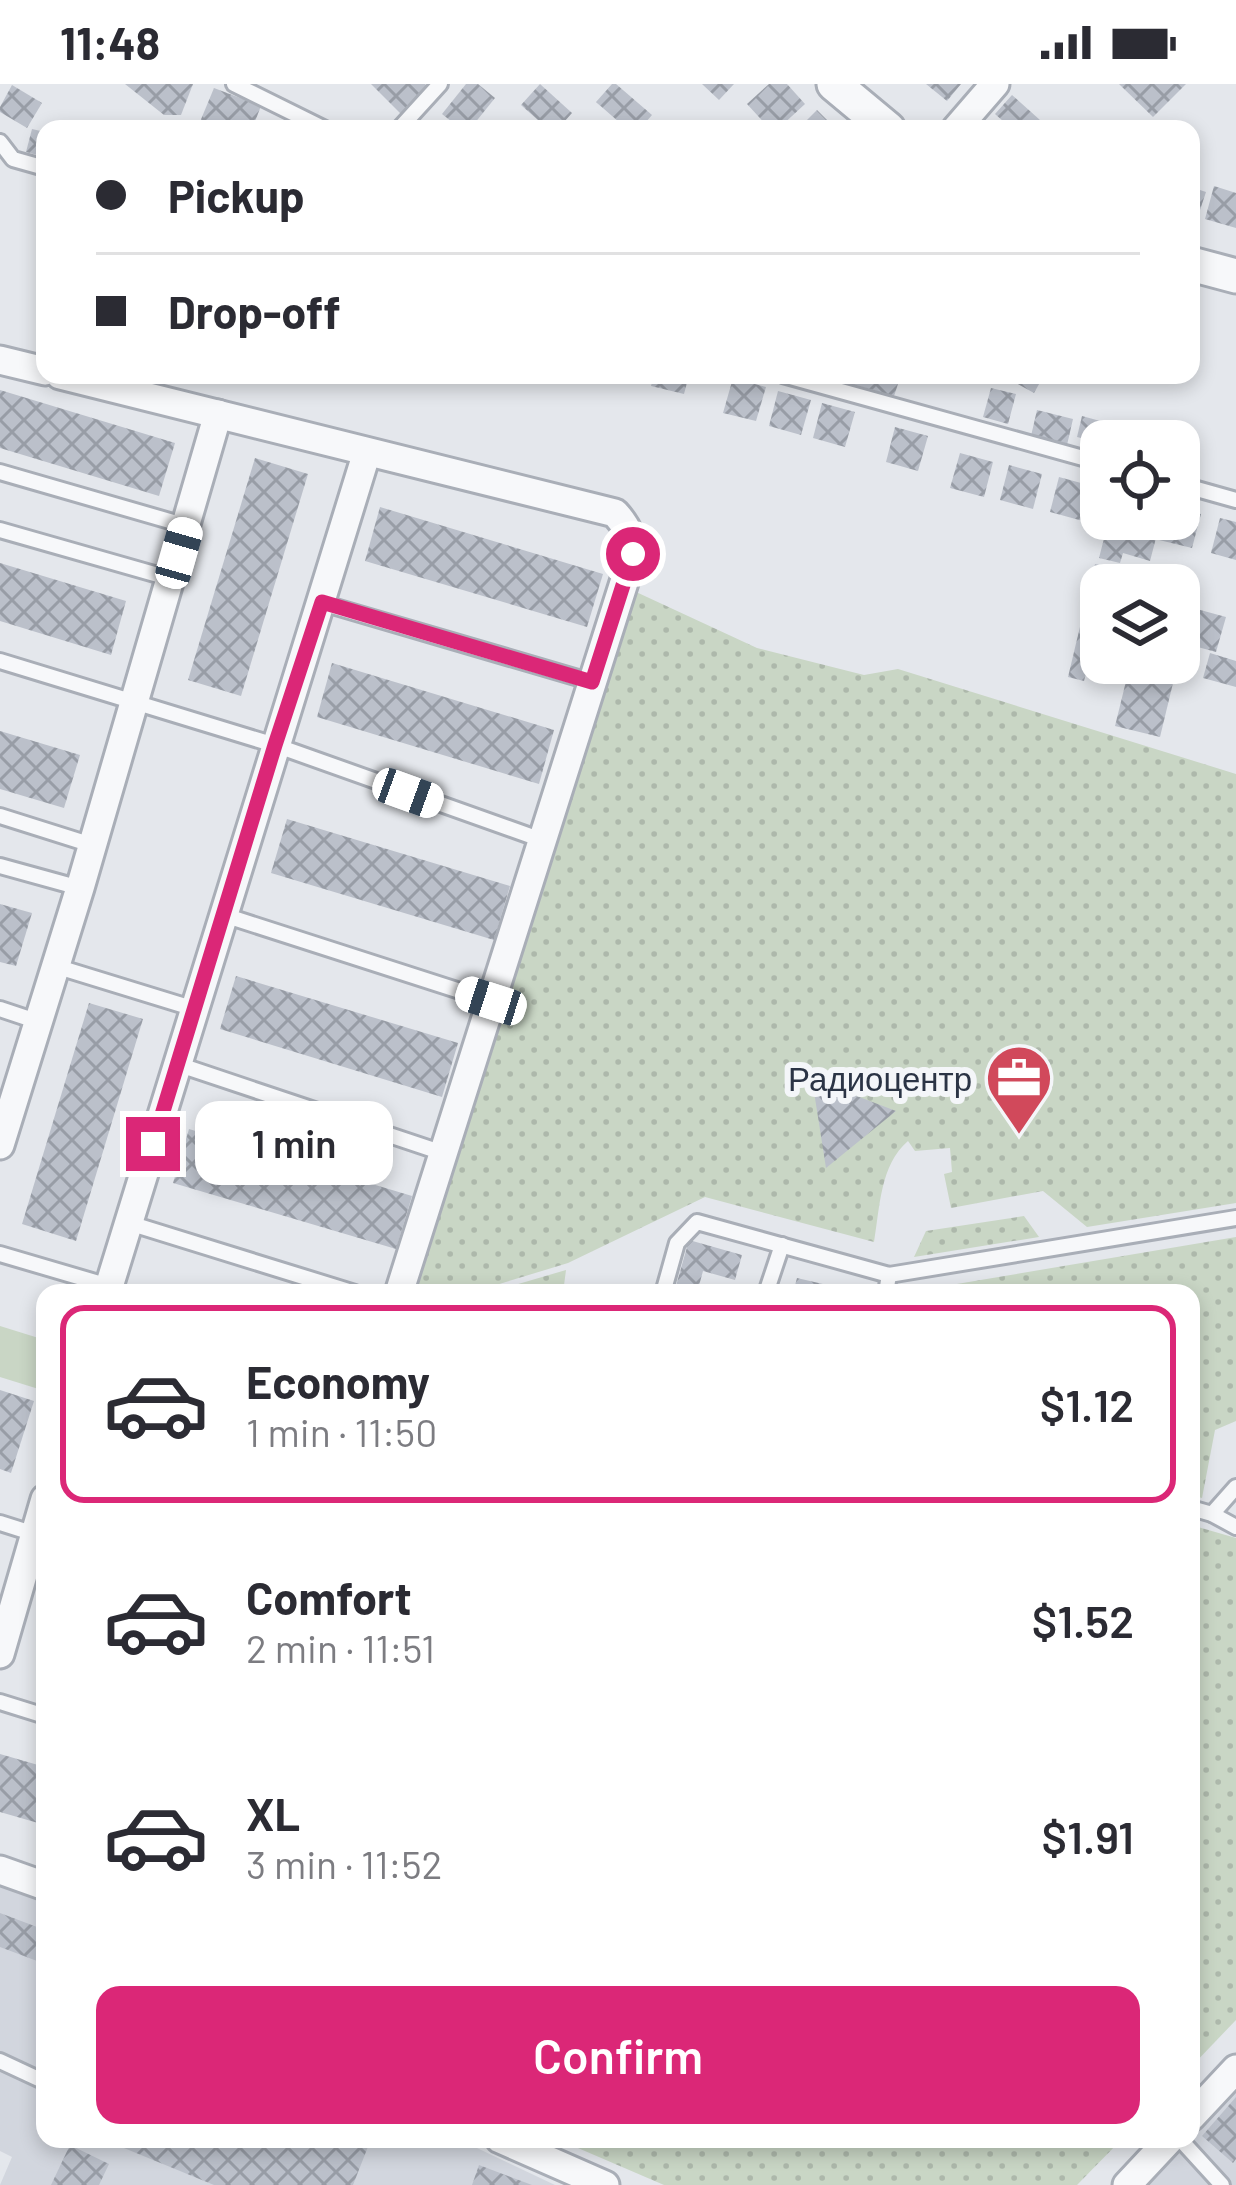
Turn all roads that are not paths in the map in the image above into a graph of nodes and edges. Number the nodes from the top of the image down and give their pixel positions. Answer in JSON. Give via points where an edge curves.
{"nodes":[{"id":1,"x":234,"y":84,"type":"edge"},
{"id":2,"x":440,"y":84,"type":"edge"},
{"id":3,"x":834,"y":84,"type":"edge"},
{"id":4,"x":994,"y":84,"type":"edge"},
{"id":5,"x":308,"y":120,"type":"edge"},
{"id":6,"x":407,"y":120,"type":"edge"},
{"id":7,"x":877,"y":120,"type":"edge"},
{"id":8,"x":964,"y":120,"type":"edge"},
{"id":9,"x":0,"y":142,"type":"edge"},
{"id":10,"x":36,"y":165,"type":"edge"},
{"id":11,"x":1200,"y":266,"type":"edge"},
{"id":12,"x":1236,"y":276,"type":"edge"},
{"id":13,"x":0,"y":360,"type":"edge"},
{"id":14,"x":36,"y":369,"type":"edge"},
{"id":15,"x":96,"y":384,"type":"edge"},
{"id":16,"x":816,"y":384,"type":"edge"},
{"id":17,"x":218,"y":414,"type":"junction"},
{"id":18,"x":367,"y":452,"type":"junction"},
{"id":19,"x":1080,"y":457,"type":"edge"},
{"id":20,"x":0,"y":472,"type":"edge"},
{"id":21,"x":1200,"y":490,"type":"edge"},
{"id":22,"x":1236,"y":500,"type":"edge"},
{"id":23,"x":187,"y":526,"type":"junction"},
{"id":24,"x":0,"y":530,"type":"edge"},
{"id":25,"x":172,"y":579,"type":"junction"},
{"id":26,"x":322,"y":602,"type":"junction"},
{"id":27,"x":0,"y":661,"type":"edge"},
{"id":28,"x":592,"y":682,"type":"junction"},
{"id":29,"x":135,"y":702,"type":"junction"},
{"id":30,"x":275,"y":745,"type":"junction"},
{"id":31,"x":0,"y":816,"type":"edge"},
{"id":32,"x":542,"y":841,"type":"junction"},
{"id":33,"x":92,"y":845,"type":"junction"},
{"id":34,"x":0,"y":866,"type":"edge"},
{"id":35,"x":80,"y":888,"type":"junction"},
{"id":36,"x":224,"y":915,"type":"junction"},
{"id":37,"x":55,"y":966,"type":"junction"},
{"id":38,"x":491,"y":1001,"type":"junction"},
{"id":39,"x":195,"y":1009,"type":"junction"},
{"id":40,"x":0,"y":1010,"type":"edge"},
{"id":41,"x":39,"y":1022,"type":"junction"},
{"id":42,"x":177,"y":1064,"type":"junction"},
{"id":43,"x":0,"y":1144,"type":"edge"},
{"id":44,"x":443,"y":1153,"type":"junction"},
{"id":45,"x":1236,"y":1218,"type":"edge"},
{"id":46,"x":129,"y":1223,"type":"junction"},
{"id":47,"x":782,"y":1245,"type":"junction"},
{"id":48,"x":0,"y":1254,"type":"edge"},
{"id":49,"x":889,"y":1275,"type":"junction"},
{"id":50,"x":90,"y":1284,"type":"edge"},
{"id":51,"x":110,"y":1284,"type":"edge"},
{"id":52,"x":327,"y":1284,"type":"edge"},
{"id":53,"x":402,"y":1284,"type":"edge"},
{"id":54,"x":666,"y":1284,"type":"edge"},
{"id":55,"x":769,"y":1284,"type":"edge"},
{"id":56,"x":888,"y":1284,"type":"edge"},
{"id":57,"x":1236,"y":1486,"type":"edge"},
{"id":58,"x":1200,"y":1511,"type":"edge"},
{"id":59,"x":1212,"y":1514,"type":"junction"},
{"id":60,"x":0,"y":1523,"type":"edge"},
{"id":61,"x":1236,"y":1527,"type":"edge"},
{"id":62,"x":36,"y":1534,"type":"edge"},
{"id":63,"x":36,"y":1547,"type":"edge"},
{"id":64,"x":0,"y":1654,"type":"edge"},
{"id":65,"x":0,"y":1702,"type":"edge"},
{"id":66,"x":36,"y":1713,"type":"edge"},
{"id":67,"x":0,"y":1870,"type":"edge"},
{"id":68,"x":36,"y":1883,"type":"edge"},
{"id":69,"x":0,"y":2061,"type":"edge"},
{"id":70,"x":1236,"y":2068,"type":"edge"},
{"id":71,"x":36,"y":2078,"type":"edge"},
{"id":72,"x":1200,"y":2107,"type":"edge"},
{"id":73,"x":520,"y":2148,"type":"edge"},
{"id":74,"x":1162,"y":2148,"type":"edge"},
{"id":75,"x":1188,"y":2148,"type":"edge"},
{"id":76,"x":604,"y":2185,"type":"edge"},
{"id":77,"x":1127,"y":2185,"type":"edge"},
{"id":78,"x":1222,"y":2185,"type":"edge"}],
"edges":[{"from":1,"to":5,"type":"lane"},
{"from":2,"to":6,"type":"lane"},
{"from":3,"to":7,"type":"street"},
{"from":4,"to":8,"type":"street"},
{"from":9,"to":10,"type":"lane","via":[[13,159]]},
{"from":11,"to":12,"type":"street"},
{"from":13,"to":14,"type":"street"},
{"from":15,"to":17,"type":"street"},
{"from":16,"to":19,"type":"lane"},
{"from":17,"to":18,"type":"street"},
{"from":17,"to":23,"type":"street"},
{"from":18,"to":26,"type":"street"},
{"from":18,"to":28,"type":"street","via":[[623,521],[633,554]]},
{"from":20,"to":23,"type":"lane"},
{"from":21,"to":22,"type":"lane"},
{"from":23,"to":25,"type":"street"},
{"from":24,"to":25,"type":"lane"},
{"from":25,"to":29,"type":"street"},
{"from":26,"to":28,"type":"lane"},
{"from":26,"to":30,"type":"street"},
{"from":27,"to":29,"type":"lane"},
{"from":28,"to":32,"type":"street"},
{"from":29,"to":30,"type":"lane"},
{"from":29,"to":33,"type":"street"},
{"from":30,"to":32,"type":"lane"},
{"from":30,"to":36,"type":"street"},
{"from":31,"to":33,"type":"lane"},
{"from":32,"to":38,"type":"street"},
{"from":33,"to":35,"type":"street"},
{"from":34,"to":35,"type":"lane"},
{"from":35,"to":37,"type":"street"},
{"from":36,"to":38,"type":"lane"},
{"from":36,"to":39,"type":"street"},
{"from":37,"to":39,"type":"lane"},
{"from":37,"to":41,"type":"street"},
{"from":38,"to":44,"type":"street"},
{"from":39,"to":42,"type":"street"},
{"from":40,"to":41,"type":"lane"},
{"from":41,"to":43,"type":"street"},
{"from":42,"to":44,"type":"lane"},
{"from":42,"to":46,"type":"street"},
{"from":44,"to":53,"type":"street"},
{"from":45,"to":49,"type":"lane"},
{"from":46,"to":51,"type":"street"},
{"from":46,"to":52,"type":"lane"},
{"from":47,"to":49,"type":"lane"},
{"from":47,"to":54,"type":"lane","via":[[697,1222],[677,1243]]},
{"from":47,"to":55,"type":"lane"},
{"from":48,"to":50,"type":"lane"},
{"from":49,"to":56,"type":"lane"},
{"from":57,"to":59,"type":"lane"},
{"from":58,"to":59,"type":"lane"},
{"from":59,"to":61,"type":"lane"},
{"from":60,"to":62,"type":"lane"},
{"from":63,"to":64,"type":"street"},
{"from":65,"to":66,"type":"lane"},
{"from":67,"to":68,"type":"street"},
{"from":69,"to":71,"type":"lane"},
{"from":70,"to":72,"type":"street"},
{"from":73,"to":76,"type":"street"},
{"from":74,"to":77,"type":"street"},
{"from":75,"to":78,"type":"lane"}]}
